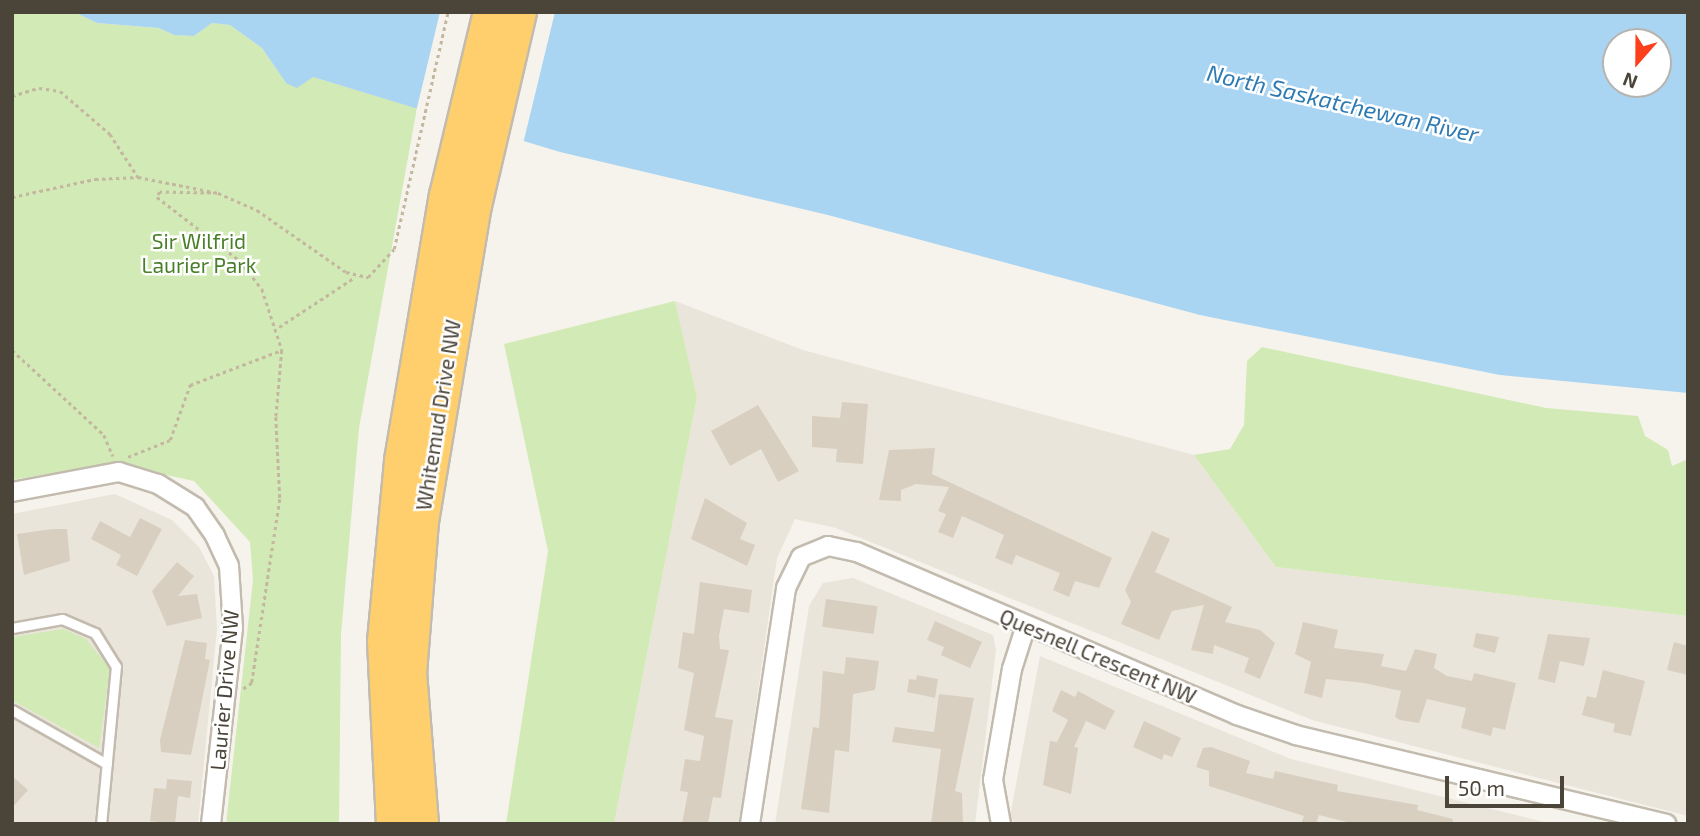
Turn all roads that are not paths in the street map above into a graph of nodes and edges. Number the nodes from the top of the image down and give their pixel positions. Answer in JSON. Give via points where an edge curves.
{"nodes":[{"id":1,"x":490,"y":12,"type":"edge"},
{"id":2,"x":519,"y":12,"type":"edge"},
{"id":3,"x":460,"y":200,"type":"junction"},
{"id":4,"x":12,"y":492,"type":"edge"},
{"id":5,"x":1026,"y":625,"type":"junction"},
{"id":6,"x":12,"y":628,"type":"edge"},
{"id":7,"x":12,"y":710,"type":"edge"},
{"id":8,"x":107,"y":764,"type":"junction"},
{"id":9,"x":101,"y":824,"type":"edge"},
{"id":10,"x":211,"y":824,"type":"edge"},
{"id":11,"x":393,"y":824,"type":"edge"},
{"id":12,"x":421,"y":824,"type":"edge"},
{"id":13,"x":750,"y":824,"type":"edge"},
{"id":14,"x":1001,"y":824,"type":"edge"},
{"id":15,"x":1667,"y":824,"type":"edge"}],
"edges":[{"from":1,"to":3,"type":"highway","name":"Whitemud Drive NW"},
{"from":2,"to":3,"type":"highway","name":"Whitemud Drive NW"},
{"from":3,"to":11,"type":"highway","name":"Whitemud Drive NW","via":[[410,400],[389,576],[383,696]]},
{"from":3,"to":12,"type":"highway","name":"Whitemud Drive NW","via":[[411,633],[410,717]]},
{"from":4,"to":10,"type":"street","name":"Laurier Drive NW","via":[[118,472],[158,484],[195,507],[229,566],[233,628]]},
{"from":5,"to":13,"type":"street","name":"Quesnell Crescent NW","via":[[848,548],[818,548],[801,557],[784,597]]},
{"from":5,"to":14,"type":"street","via":[[1012,669],[993,780]]},
{"from":5,"to":15,"type":"street","name":"Quesnell Crescent NW","via":[[1296,735]]},
{"from":6,"to":8,"type":"lane","via":[[62,620],[94,633],[116,666]]},
{"from":7,"to":8,"type":"lane"},
{"from":8,"to":9,"type":"lane"}]}
